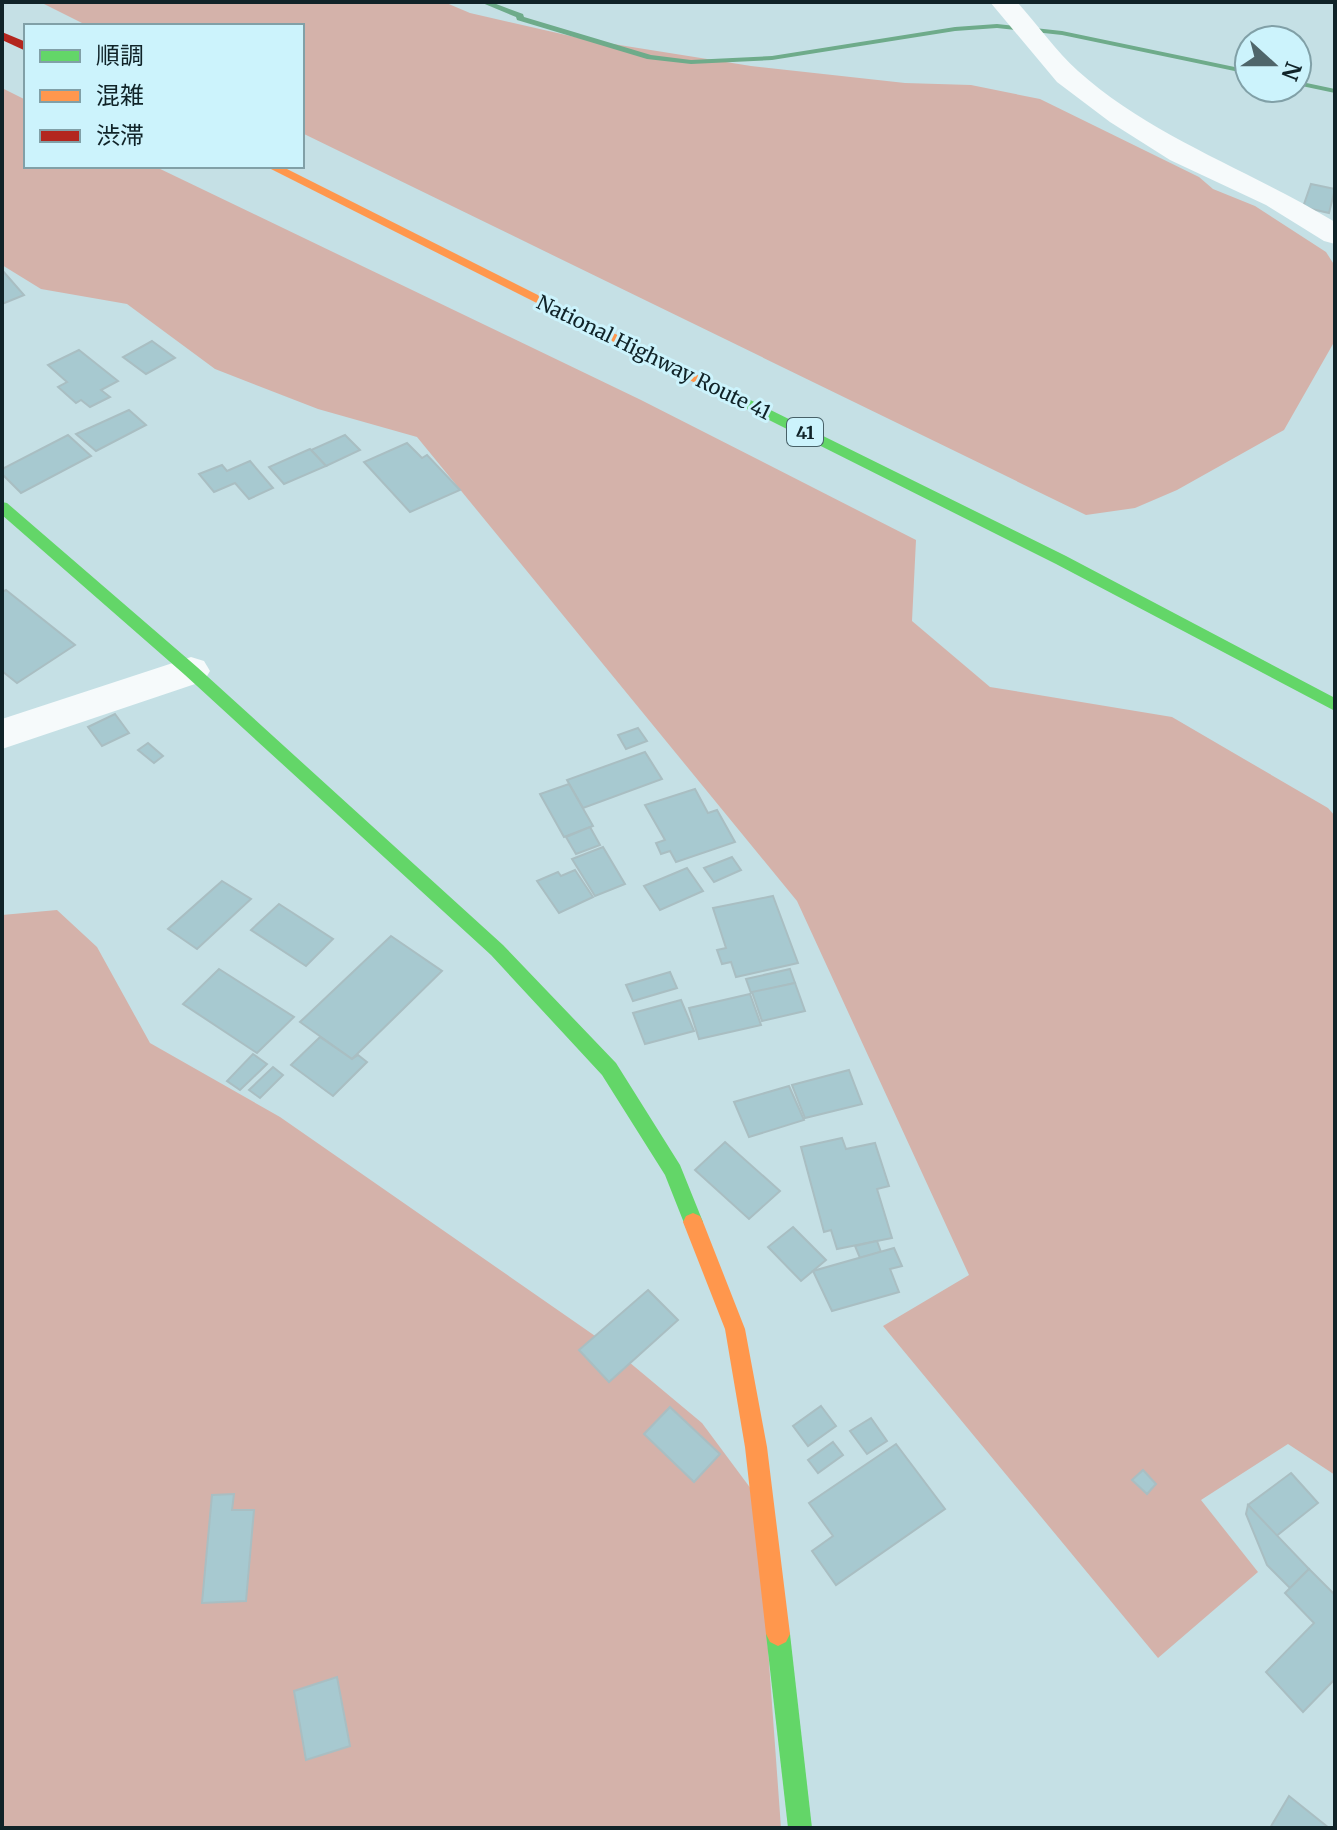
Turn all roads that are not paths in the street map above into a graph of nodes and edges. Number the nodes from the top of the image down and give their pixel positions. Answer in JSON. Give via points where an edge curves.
{"nodes":[{"id":1,"x":1019,"y":20,"type":"edge"},
{"id":2,"x":2,"y":23,"type":"edge"},
{"id":3,"x":24,"y":34,"type":"edge"},
{"id":4,"x":2,"y":35,"type":"edge"},
{"id":5,"x":2,"y":44,"type":"edge"},
{"id":6,"x":24,"y":46,"type":"edge"},
{"id":7,"x":24,"y":53,"type":"edge"},
{"id":8,"x":275,"y":168,"type":"edge"},
{"id":9,"x":300,"y":168,"type":"edge"},
{"id":10,"x":1335,"y":235,"type":"edge"},
{"id":11,"x":2,"y":507,"type":"edge"},
{"id":12,"x":191,"y":671,"type":"junction"},
{"id":13,"x":1335,"y":688,"type":"edge"},
{"id":14,"x":1335,"y":705,"type":"edge"},
{"id":15,"x":2,"y":734,"type":"edge"},
{"id":16,"x":800,"y":1828,"type":"edge"}],
"edges":[{"from":1,"to":10,"type":"street","via":[[1067,76],[1120,116],[1180,154],[1277,199]]},
{"from":2,"to":3,"type":"main road"},
{"from":4,"to":6,"type":"main road"},
{"from":5,"to":7,"type":"main road"},
{"from":8,"to":14,"type":"main road","name":"National Highway Route 41","number":"41","via":[[1061,560]]},
{"from":9,"to":13,"type":"main road","name":"National Highway Route 41","number":"41","via":[[927,478]]},
{"from":11,"to":12,"type":"main road"},
{"from":12,"to":15,"type":"street"},
{"from":12,"to":16,"type":"main road","via":[[497,950],[609,1069],[673,1171],[735,1329],[756,1447]]}]}
